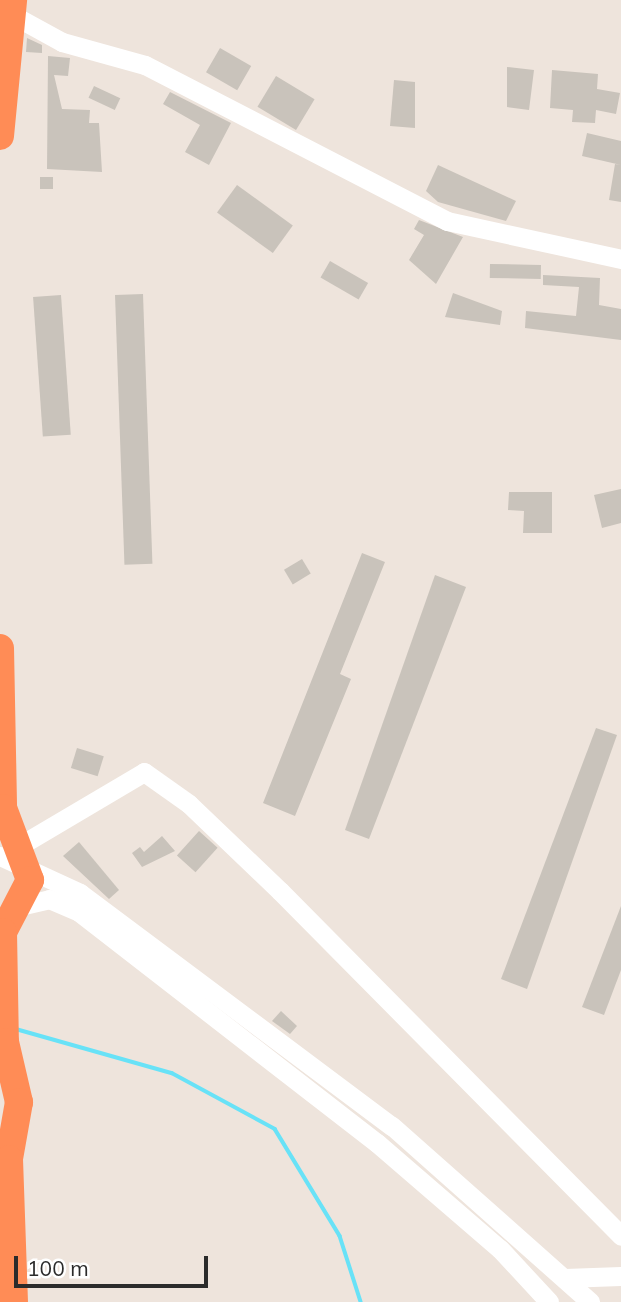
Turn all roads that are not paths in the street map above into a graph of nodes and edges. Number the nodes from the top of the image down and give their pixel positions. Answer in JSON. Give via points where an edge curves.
{"nodes":[{"id":1,"x":12,"y":7,"type":"edge"},
{"id":2,"x":0,"y":136,"type":"edge"},
{"id":3,"x":621,"y":259,"type":"edge"},
{"id":4,"x":0,"y":648,"type":"edge"},
{"id":5,"x":12,"y":856,"type":"edge"},
{"id":6,"x":9,"y":908,"type":"edge"},
{"id":7,"x":7,"y":1075,"type":"edge"},
{"id":8,"x":8,"y":1124,"type":"edge"},
{"id":9,"x":621,"y":1236,"type":"edge"},
{"id":10,"x":621,"y":1276,"type":"edge"},
{"id":11,"x":565,"y":1278,"type":"junction"},
{"id":12,"x":585,"y":1297,"type":"edge"},
{"id":13,"x":548,"y":1301,"type":"edge"},
{"id":14,"x":14,"y":1302,"type":"edge"}],
"edges":[{"from":1,"to":2,"type":"highway"},
{"from":1,"to":3,"type":"street","via":[[62,42],[145,65],[447,221]]},
{"from":4,"to":5,"type":"highway","via":[[3,808]]},
{"from":5,"to":6,"type":"highway","via":[[30,880]]},
{"from":5,"to":9,"type":"street","via":[[144,772],[189,804],[280,891]]},
{"from":5,"to":11,"type":"street","via":[[80,893],[392,1126]]},
{"from":6,"to":7,"type":"highway","via":[[3,932]]},
{"from":6,"to":13,"type":"street","via":[[50,899],[79,912],[377,1143],[500,1249]]},
{"from":7,"to":8,"type":"highway"},
{"from":8,"to":14,"type":"highway"},
{"from":10,"to":11,"type":"street"},
{"from":11,"to":12,"type":"street"},
{"from":12,"to":13,"type":"street"}]}
